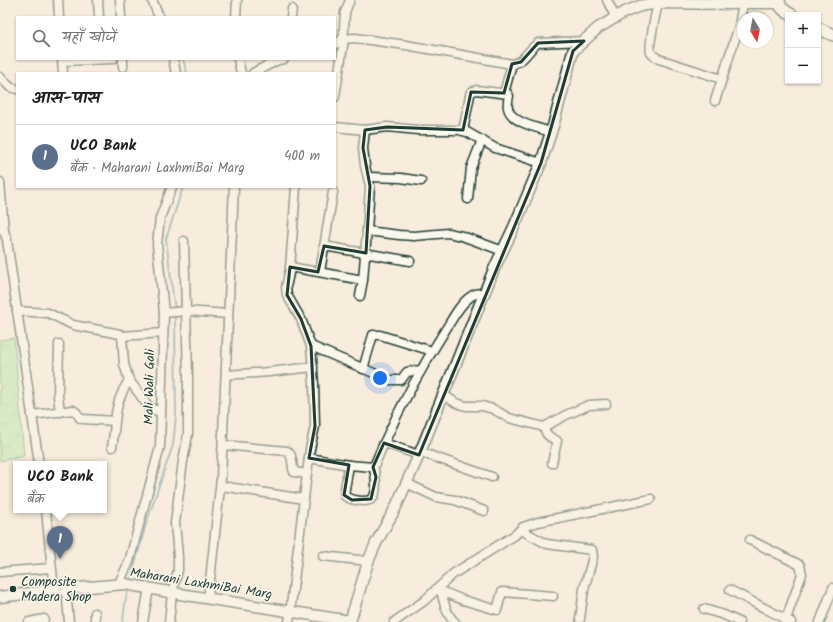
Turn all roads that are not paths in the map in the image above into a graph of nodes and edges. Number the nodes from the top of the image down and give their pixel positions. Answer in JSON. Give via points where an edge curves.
{"nodes":[{"id":1,"x":58,"y":0,"type":"edge"},
{"id":2,"x":98,"y":0,"type":"edge"},
{"id":3,"x":120,"y":0,"type":"edge"},
{"id":4,"x":152,"y":0,"type":"edge"},
{"id":5,"x":237,"y":0,"type":"edge"},
{"id":6,"x":607,"y":0,"type":"edge"},
{"id":7,"x":347,"y":1,"type":"edge"},
{"id":8,"x":727,"y":2,"type":"edge"},
{"id":9,"x":779,"y":2,"type":"edge"},
{"id":10,"x":658,"y":3,"type":"junction"},
{"id":11,"x":743,"y":3,"type":"junction"},
{"id":12,"x":787,"y":12,"type":"edge"},
{"id":13,"x":59,"y":16,"type":"edge"},
{"id":14,"x":99,"y":16,"type":"edge"},
{"id":15,"x":121,"y":16,"type":"edge"},
{"id":16,"x":159,"y":16,"type":"edge"},
{"id":17,"x":236,"y":16,"type":"edge"},
{"id":18,"x":616,"y":18,"type":"junction"},
{"id":19,"x":821,"y":30,"type":"edge"},
{"id":20,"x":833,"y":36,"type":"edge"},
{"id":21,"x":343,"y":39,"type":"junction"},
{"id":22,"x":584,"y":41,"type":"junction"},
{"id":23,"x":336,"y":43,"type":"edge"},
{"id":24,"x":62,"y":60,"type":"edge"},
{"id":25,"x":173,"y":60,"type":"edge"},
{"id":26,"x":238,"y":60,"type":"edge"},
{"id":27,"x":278,"y":60,"type":"edge"},
{"id":28,"x":512,"y":64,"type":"junction"},
{"id":29,"x":63,"y":72,"type":"edge"},
{"id":30,"x":176,"y":72,"type":"edge"},
{"id":31,"x":242,"y":72,"type":"edge"},
{"id":32,"x":255,"y":72,"type":"edge"},
{"id":33,"x":0,"y":77,"type":"edge"},
{"id":34,"x":722,"y":79,"type":"junction"},
{"id":35,"x":0,"y":87,"type":"edge"},
{"id":36,"x":13,"y":88,"type":"edge"},
{"id":37,"x":336,"y":89,"type":"edge"},
{"id":38,"x":504,"y":93,"type":"junction"},
{"id":39,"x":715,"y":101,"type":"dead end"},
{"id":40,"x":336,"y":127,"type":"edge"},
{"id":41,"x":365,"y":130,"type":"junction"},
{"id":42,"x":463,"y":131,"type":"junction"},
{"id":43,"x":551,"y":132,"type":"junction"},
{"id":44,"x":482,"y":140,"type":"junction"},
{"id":45,"x":540,"y":163,"type":"junction"},
{"id":46,"x":369,"y":177,"type":"junction"},
{"id":47,"x":421,"y":181,"type":"dead end"},
{"id":48,"x":0,"y":182,"type":"edge"},
{"id":49,"x":172,"y":188,"type":"edge"},
{"id":50,"x":234,"y":188,"type":"edge"},
{"id":51,"x":296,"y":188,"type":"edge"},
{"id":52,"x":333,"y":192,"type":"dead end"},
{"id":53,"x":468,"y":199,"type":"dead end"},
{"id":54,"x":2,"y":230,"type":"edge"},
{"id":55,"x":367,"y":231,"type":"junction"},
{"id":56,"x":184,"y":241,"type":"dead end"},
{"id":57,"x":324,"y":246,"type":"junction"},
{"id":58,"x":503,"y":251,"type":"junction"},
{"id":59,"x":366,"y":253,"type":"junction"},
{"id":60,"x":410,"y":261,"type":"dead end"},
{"id":61,"x":290,"y":267,"type":"junction"},
{"id":62,"x":320,"y":272,"type":"junction"},
{"id":63,"x":363,"y":280,"type":"junction"},
{"id":64,"x":484,"y":293,"type":"junction"},
{"id":65,"x":360,"y":296,"type":"dead end"},
{"id":66,"x":17,"y":311,"type":"junction"},
{"id":67,"x":175,"y":312,"type":"junction"},
{"id":68,"x":228,"y":314,"type":"junction"},
{"id":69,"x":163,"y":333,"type":"junction"},
{"id":70,"x":122,"y":336,"type":"junction"},
{"id":71,"x":59,"y":344,"type":"dead end"},
{"id":72,"x":311,"y":346,"type":"junction"},
{"id":73,"x":432,"y":350,"type":"junction"},
{"id":74,"x":313,"y":367,"type":"junction"},
{"id":75,"x":363,"y":369,"type":"junction"},
{"id":76,"x":421,"y":370,"type":"junction"},
{"id":77,"x":226,"y":375,"type":"junction"},
{"id":78,"x":129,"y":380,"type":"junction"},
{"id":79,"x":444,"y":395,"type":"junction"},
{"id":80,"x":606,"y":404,"type":"dead end"},
{"id":81,"x":60,"y":412,"type":"junction"},
{"id":82,"x":161,"y":413,"type":"junction"},
{"id":83,"x":32,"y":415,"type":"junction"},
{"id":84,"x":115,"y":421,"type":"junction"},
{"id":85,"x":544,"y":427,"type":"junction"},
{"id":86,"x":384,"y":443,"type":"junction"},
{"id":87,"x":223,"y":445,"type":"junction"},
{"id":88,"x":112,"y":447,"type":"dead end"},
{"id":89,"x":420,"y":454,"type":"junction"},
{"id":90,"x":309,"y":458,"type":"junction"},
{"id":91,"x":39,"y":461,"type":"edge"},
{"id":92,"x":552,"y":463,"type":"dead end"},
{"id":93,"x":350,"y":465,"type":"junction"},
{"id":94,"x":373,"y":467,"type":"junction"},
{"id":95,"x":307,"y":474,"type":"junction"},
{"id":96,"x":492,"y":477,"type":"dead end"},
{"id":97,"x":406,"y":483,"type":"junction"},
{"id":98,"x":221,"y":486,"type":"junction"},
{"id":99,"x":304,"y":499,"type":"junction"},
{"id":100,"x":651,"y":499,"type":"dead end"},
{"id":101,"x":484,"y":511,"type":"dead end"},
{"id":102,"x":46,"y":513,"type":"edge"},
{"id":103,"x":521,"y":530,"type":"junction"},
{"id":104,"x":750,"y":540,"type":"dead end"},
{"id":105,"x":323,"y":556,"type":"dead end"},
{"id":106,"x":368,"y":562,"type":"junction"},
{"id":107,"x":51,"y":568,"type":"junction"},
{"id":108,"x":0,"y":572,"type":"edge"},
{"id":109,"x":122,"y":583,"type":"junction"},
{"id":110,"x":145,"y":587,"type":"junction"},
{"id":111,"x":833,"y":588,"type":"edge"},
{"id":112,"x":66,"y":589,"type":"junction"},
{"id":113,"x":54,"y":590,"type":"junction"},
{"id":114,"x":439,"y":590,"type":"junction"},
{"id":115,"x":730,"y":590,"type":"dead end"},
{"id":116,"x":172,"y":593,"type":"junction"},
{"id":117,"x":553,"y":596,"type":"dead end"},
{"id":118,"x":0,"y":598,"type":"edge"},
{"id":119,"x":208,"y":598,"type":"junction"},
{"id":120,"x":704,"y":609,"type":"dead end"},
{"id":121,"x":291,"y":612,"type":"junction"},
{"id":122,"x":95,"y":613,"type":"dead end"},
{"id":123,"x":44,"y":619,"type":"dead end"},
{"id":124,"x":580,"y":619,"type":"dead end"},
{"id":125,"x":787,"y":621,"type":"edge"},
{"id":126,"x":29,"y":622,"type":"edge"},
{"id":127,"x":70,"y":622,"type":"edge"},
{"id":128,"x":95,"y":622,"type":"edge"},
{"id":129,"x":143,"y":622,"type":"edge"},
{"id":130,"x":169,"y":622,"type":"edge"},
{"id":131,"x":289,"y":622,"type":"edge"},
{"id":132,"x":351,"y":622,"type":"edge"},
{"id":133,"x":394,"y":622,"type":"edge"},
{"id":134,"x":455,"y":622,"type":"edge"},
{"id":135,"x":739,"y":622,"type":"edge"},
{"id":136,"x":820,"y":622,"type":"edge"}],
"edges":[{"from":1,"to":13,"type":"street"},
{"from":2,"to":14,"type":"street"},
{"from":3,"to":15,"type":"street"},
{"from":4,"to":16,"type":"street"},
{"from":5,"to":17,"type":"street"},
{"from":6,"to":18,"type":"street"},
{"from":7,"to":21,"type":"street"},
{"from":8,"to":10,"type":"main road"},
{"from":8,"to":11,"type":"main road"},
{"from":9,"to":11,"type":"main road"},
{"from":9,"to":12,"type":"highway"},
{"from":10,"to":18,"type":"main road","via":[[640,6]]},
{"from":10,"to":34,"type":"street","via":[[650,52],[659,59]]},
{"from":11,"to":34,"type":"street","via":[[739,26]]},
{"from":18,"to":22,"type":"main road","via":[[598,28]]},
{"from":19,"to":20,"type":"highway"},
{"from":21,"to":23,"type":"street"},
{"from":21,"to":28,"type":"street","via":[[355,38],[406,45]]},
{"from":21,"to":37,"type":"street"},
{"from":22,"to":28,"type":"street","via":[[538,43],[521,62]]},
{"from":22,"to":43,"type":"main road","via":[[573,51]]},
{"from":24,"to":29,"type":"street"},
{"from":25,"to":30,"type":"street"},
{"from":26,"to":31,"type":"street"},
{"from":27,"to":32,"type":"street"},
{"from":28,"to":38,"type":"street"},
{"from":33,"to":36,"type":"street"},
{"from":34,"to":39,"type":"street"},
{"from":35,"to":36,"type":"street"},
{"from":38,"to":42,"type":"street","via":[[476,90],[471,92]]},
{"from":38,"to":43,"type":"street","via":[[509,96],[507,106],[514,117]]},
{"from":40,"to":41,"type":"street"},
{"from":41,"to":42,"type":"street","via":[[387,127]]},
{"from":41,"to":46,"type":"street","via":[[363,148]]},
{"from":42,"to":44,"type":"street"},
{"from":43,"to":45,"type":"main road"},
{"from":44,"to":45,"type":"street","via":[[495,148]]},
{"from":44,"to":53,"type":"street","via":[[471,168]]},
{"from":45,"to":58,"type":"main road"},
{"from":46,"to":47,"type":"street"},
{"from":46,"to":55,"type":"street"},
{"from":48,"to":54,"type":"street"},
{"from":49,"to":67,"type":"street","name":"Mali Wali Gali","via":[[160,218],[157,244]]},
{"from":50,"to":68,"type":"street"},
{"from":51,"to":61,"type":"street"},
{"from":52,"to":57,"type":"street"},
{"from":54,"to":66,"type":"street","via":[[7,240]]},
{"from":55,"to":58,"type":"street","via":[[414,236],[448,232]]},
{"from":55,"to":59,"type":"street"},
{"from":56,"to":67,"type":"street"},
{"from":57,"to":59,"type":"street"},
{"from":57,"to":62,"type":"street"},
{"from":58,"to":64,"type":"main road"},
{"from":59,"to":60,"type":"street"},
{"from":59,"to":63,"type":"street"},
{"from":61,"to":62,"type":"street"},
{"from":61,"to":72,"type":"street","via":[[287,295],[301,319]]},
{"from":62,"to":63,"type":"street"},
{"from":63,"to":65,"type":"street"},
{"from":64,"to":73,"type":"street","via":[[476,293],[467,299]]},
{"from":64,"to":79,"type":"main road"},
{"from":66,"to":70,"type":"street","via":[[48,312],[73,325],[116,332]]},
{"from":66,"to":83,"type":"street"},
{"from":67,"to":68,"type":"street"},
{"from":67,"to":69,"type":"street","name":"Mali Wali Gali"},
{"from":67,"to":116,"type":"street","via":[[188,373],[188,434],[175,523],[178,570]]},
{"from":68,"to":77,"type":"street"},
{"from":69,"to":70,"type":"street"},
{"from":69,"to":82,"type":"street","name":"Mali Wali Gali"},
{"from":70,"to":78,"type":"street","via":[[124,364]]},
{"from":71,"to":81,"type":"street"},
{"from":72,"to":74,"type":"street"},
{"from":72,"to":75,"type":"street"},
{"from":73,"to":75,"type":"street","via":[[373,335]]},
{"from":73,"to":76,"type":"street"},
{"from":74,"to":77,"type":"street"},
{"from":74,"to":90,"type":"street","via":[[315,426]]},
{"from":75,"to":76,"type":"street","via":[[397,381],[404,378],[408,372]]},
{"from":76,"to":86,"type":"street"},
{"from":77,"to":87,"type":"street"},
{"from":78,"to":82,"type":"street","via":[[149,407]]},
{"from":78,"to":84,"type":"street","via":[[121,394]]},
{"from":79,"to":85,"type":"street","via":[[456,403],[482,406],[509,418]]},
{"from":79,"to":89,"type":"main road"},
{"from":80,"to":85,"type":"street","via":[[589,405]]},
{"from":81,"to":83,"type":"street"},
{"from":81,"to":84,"type":"street","via":[[73,410],[83,419]]},
{"from":82,"to":109,"type":"street","name":"Mali Wali Gali","via":[[157,459]]},
{"from":83,"to":91,"type":"street"},
{"from":84,"to":88,"type":"street"},
{"from":85,"to":92,"type":"street","via":[[549,437],[557,441]]},
{"from":86,"to":89,"type":"street"},
{"from":86,"to":94,"type":"street"},
{"from":87,"to":95,"type":"street","via":[[290,452],[294,472]]},
{"from":87,"to":98,"type":"street"},
{"from":89,"to":96,"type":"street"},
{"from":89,"to":97,"type":"main road"},
{"from":90,"to":93,"type":"street"},
{"from":90,"to":95,"type":"street"},
{"from":93,"to":94,"type":"street"},
{"from":93,"to":94,"type":"street","via":[[344,495],[352,500],[368,500],[374,496],[376,477]]},
{"from":95,"to":99,"type":"street"},
{"from":97,"to":101,"type":"street","via":[[436,497],[455,500]]},
{"from":97,"to":106,"type":"main road"},
{"from":98,"to":99,"type":"street"},
{"from":98,"to":119,"type":"street"},
{"from":99,"to":121,"type":"street"},
{"from":100,"to":103,"type":"street","via":[[538,522]]},
{"from":102,"to":107,"type":"street"},
{"from":103,"to":114,"type":"street","via":[[453,574]]},
{"from":103,"to":124,"type":"street","via":[[547,544],[592,550],[593,557],[584,589]]},
{"from":104,"to":125,"type":"street","via":[[800,565],[802,574]]},
{"from":105,"to":106,"type":"street"},
{"from":106,"to":132,"type":"main road"},
{"from":107,"to":108,"type":"street"},
{"from":107,"to":113,"type":"street"},
{"from":109,"to":110,"type":"main road","name":"Maharani LaxhmiBai Marg"},
{"from":109,"to":112,"type":"main road","name":"Maharani LaxhmiBai Marg"},
{"from":110,"to":116,"type":"main road","name":"Maharani LaxhmiBai Marg"},
{"from":110,"to":129,"type":"street"},
{"from":111,"to":136,"type":"street"},
{"from":112,"to":113,"type":"main road","name":"Maharani LaxhmiBai Marg"},
{"from":112,"to":127,"type":"street"},
{"from":113,"to":118,"type":"main road","name":"Maharani LaxhmiBai Marg"},
{"from":114,"to":117,"type":"street","via":[[497,610],[502,592]]},
{"from":114,"to":133,"type":"street"},
{"from":114,"to":134,"type":"street","via":[[444,606]]},
{"from":115,"to":125,"type":"street"},
{"from":116,"to":119,"type":"main road","name":"Maharani LaxhmiBai Marg"},
{"from":116,"to":130,"type":"street"},
{"from":119,"to":121,"type":"main road","name":"Maharani LaxhmiBai Marg"},
{"from":120,"to":135,"type":"street"},
{"from":121,"to":131,"type":"street"},
{"from":121,"to":132,"type":"main road","name":"Maharani LaxhmiBai Marg"},
{"from":122,"to":128,"type":"street"},
{"from":123,"to":126,"type":"street"}]}
